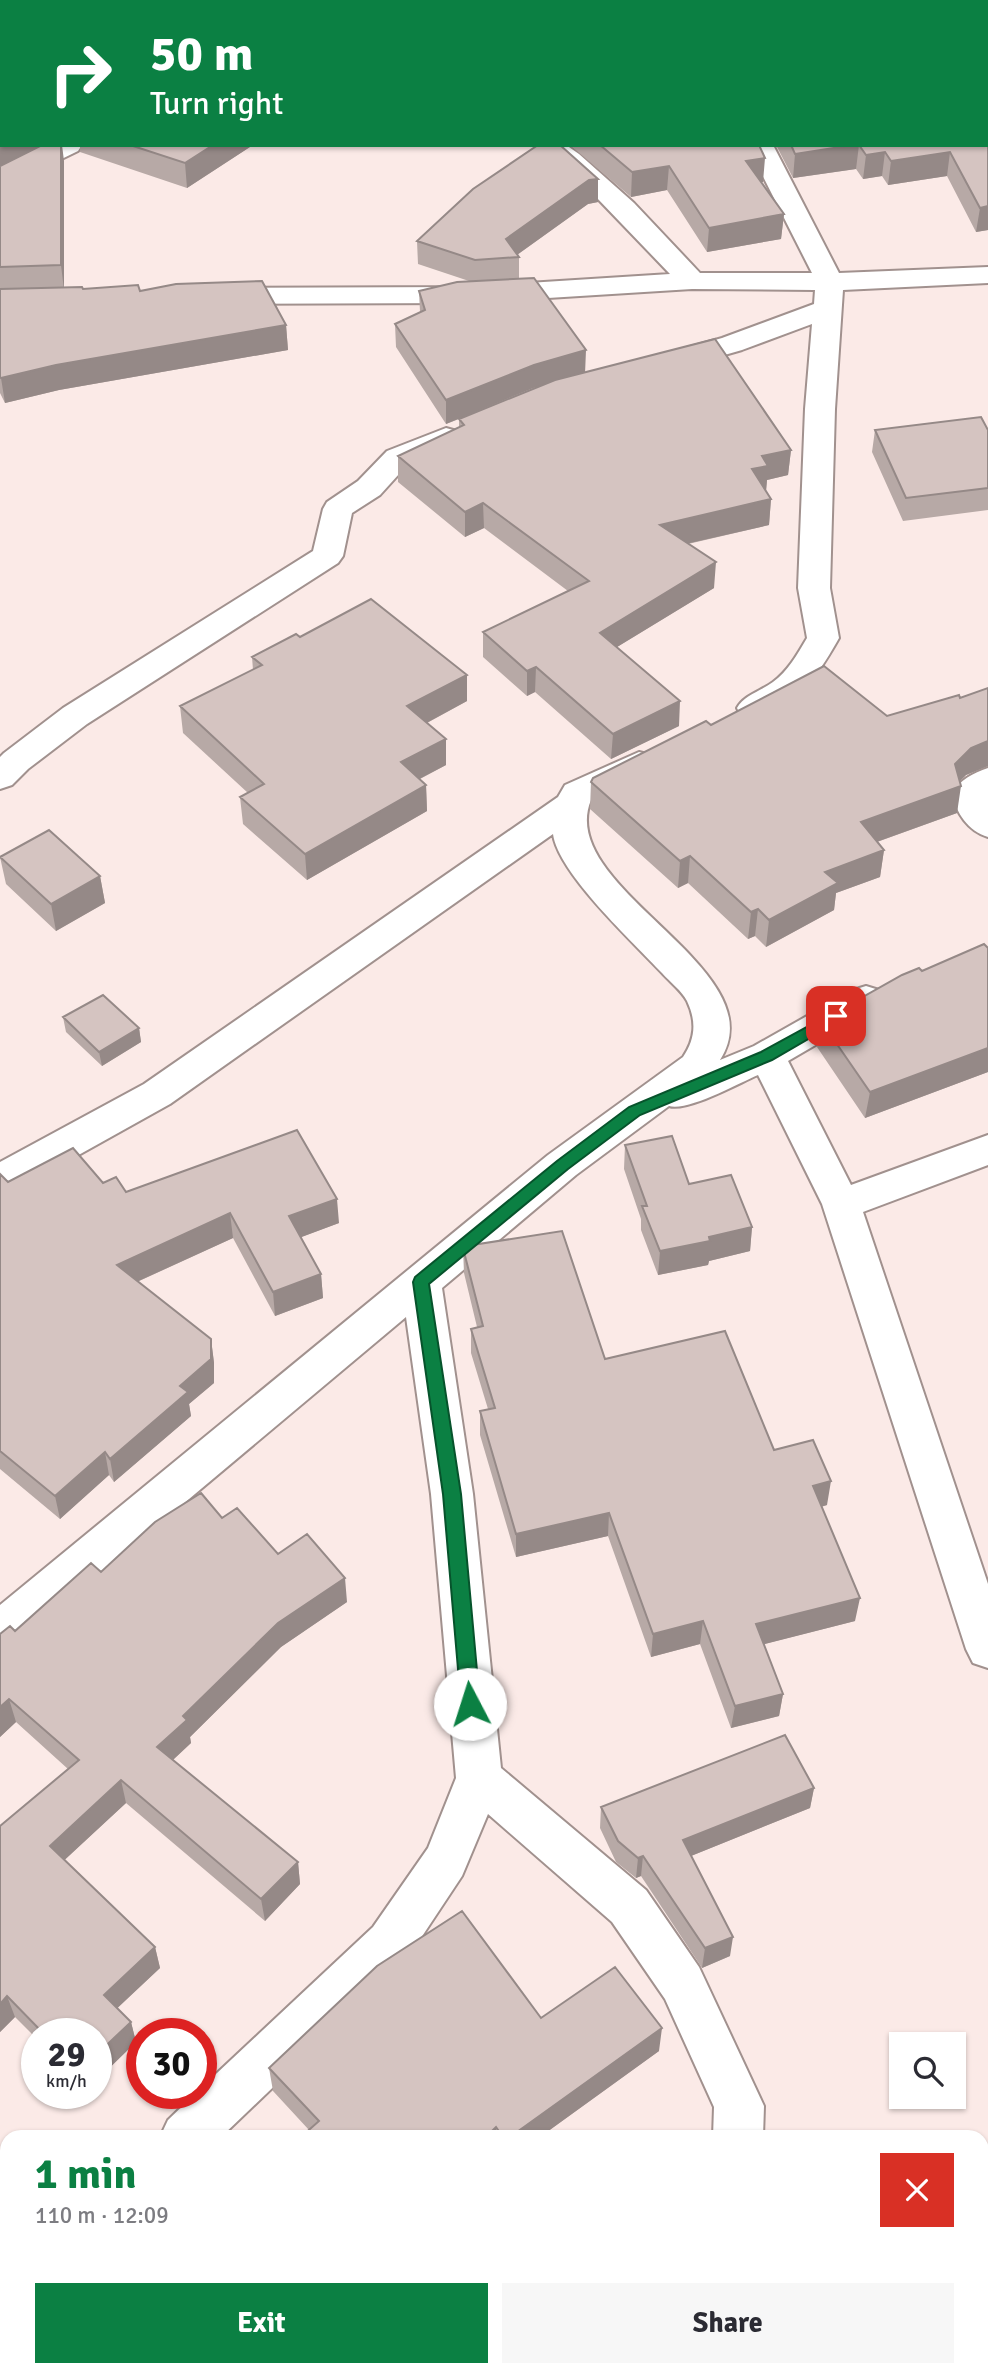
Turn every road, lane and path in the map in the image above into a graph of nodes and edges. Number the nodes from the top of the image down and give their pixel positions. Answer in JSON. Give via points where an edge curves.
{"nodes":[{"id":1,"x":65,"y":147,"type":"edge"},
{"id":2,"x":552,"y":147,"type":"edge"},
{"id":3,"x":761,"y":147,"type":"edge"},
{"id":4,"x":0,"y":181,"type":"edge"},
{"id":5,"x":988,"y":275,"type":"edge"},
{"id":6,"x":692,"y":281,"type":"junction"},
{"id":7,"x":829,"y":295,"type":"junction"},
{"id":8,"x":195,"y":296,"type":"edge"},
{"id":9,"x":651,"y":367,"type":"edge"},
{"id":10,"x":468,"y":427,"type":"edge"},
{"id":11,"x":723,"y":723,"type":"edge"},
{"id":12,"x":663,"y":752,"type":"edge"},
{"id":13,"x":0,"y":777,"type":"edge"},
{"id":14,"x":988,"y":780,"type":"edge"},
{"id":15,"x":572,"y":804,"type":"junction"},
{"id":16,"x":988,"y":825,"type":"edge"},
{"id":17,"x":894,"y":985,"type":"edge"},
{"id":18,"x":766,"y":1056,"type":"junction"},
{"id":19,"x":635,"y":1111,"type":"junction"},
{"id":20,"x":988,"y":1150,"type":"edge"},
{"id":21,"x":0,"y":1180,"type":"edge"},
{"id":22,"x":841,"y":1204,"type":"junction"},
{"id":23,"x":421,"y":1282,"type":"junction"},
{"id":24,"x":0,"y":1631,"type":"edge"},
{"id":25,"x":988,"y":1649,"type":"edge"},
{"id":26,"x":479,"y":1778,"type":"junction"},
{"id":27,"x":193,"y":2130,"type":"edge"},
{"id":28,"x":738,"y":2130,"type":"edge"}],
"edges":[{"from":1,"to":4,"type":"street"},
{"from":2,"to":6,"type":"street","via":[[586,171]]},
{"from":3,"to":7,"type":"street"},
{"from":5,"to":7,"type":"street"},
{"from":6,"to":7,"type":"street"},
{"from":6,"to":8,"type":"street","via":[[466,295]]},
{"from":7,"to":9,"type":"street","via":[[732,344]]},
{"from":7,"to":11,"type":"street","via":[[814,588],[823,638],[787,690]]},
{"from":10,"to":13,"type":"street","via":[[398,457],[369,488],[338,509],[327,556],[75,716]]},
{"from":12,"to":15,"type":"street","via":[[577,793]]},
{"from":14,"to":16,"type":"street","via":[[969,793],[972,806]]},
{"from":15,"to":19,"type":"street","via":[[568,814],[572,846],[601,885],[703,994],[712,1023],[711,1044],[696,1067]]},
{"from":15,"to":21,"type":"street","via":[[157,1094]]},
{"from":17,"to":18,"type":"street"},
{"from":18,"to":19,"type":"street"},
{"from":18,"to":22,"type":"street"},
{"from":19,"to":23,"type":"street"},
{"from":20,"to":22,"type":"street"},
{"from":22,"to":25,"type":"street"},
{"from":23,"to":24,"type":"street"},
{"from":23,"to":26,"type":"street","via":[[452,1494]]},
{"from":26,"to":27,"type":"street","via":[[446,1860],[390,1943]]},
{"from":26,"to":28,"type":"street","via":[[629,1906],[681,1983],[739,2106]]}]}
